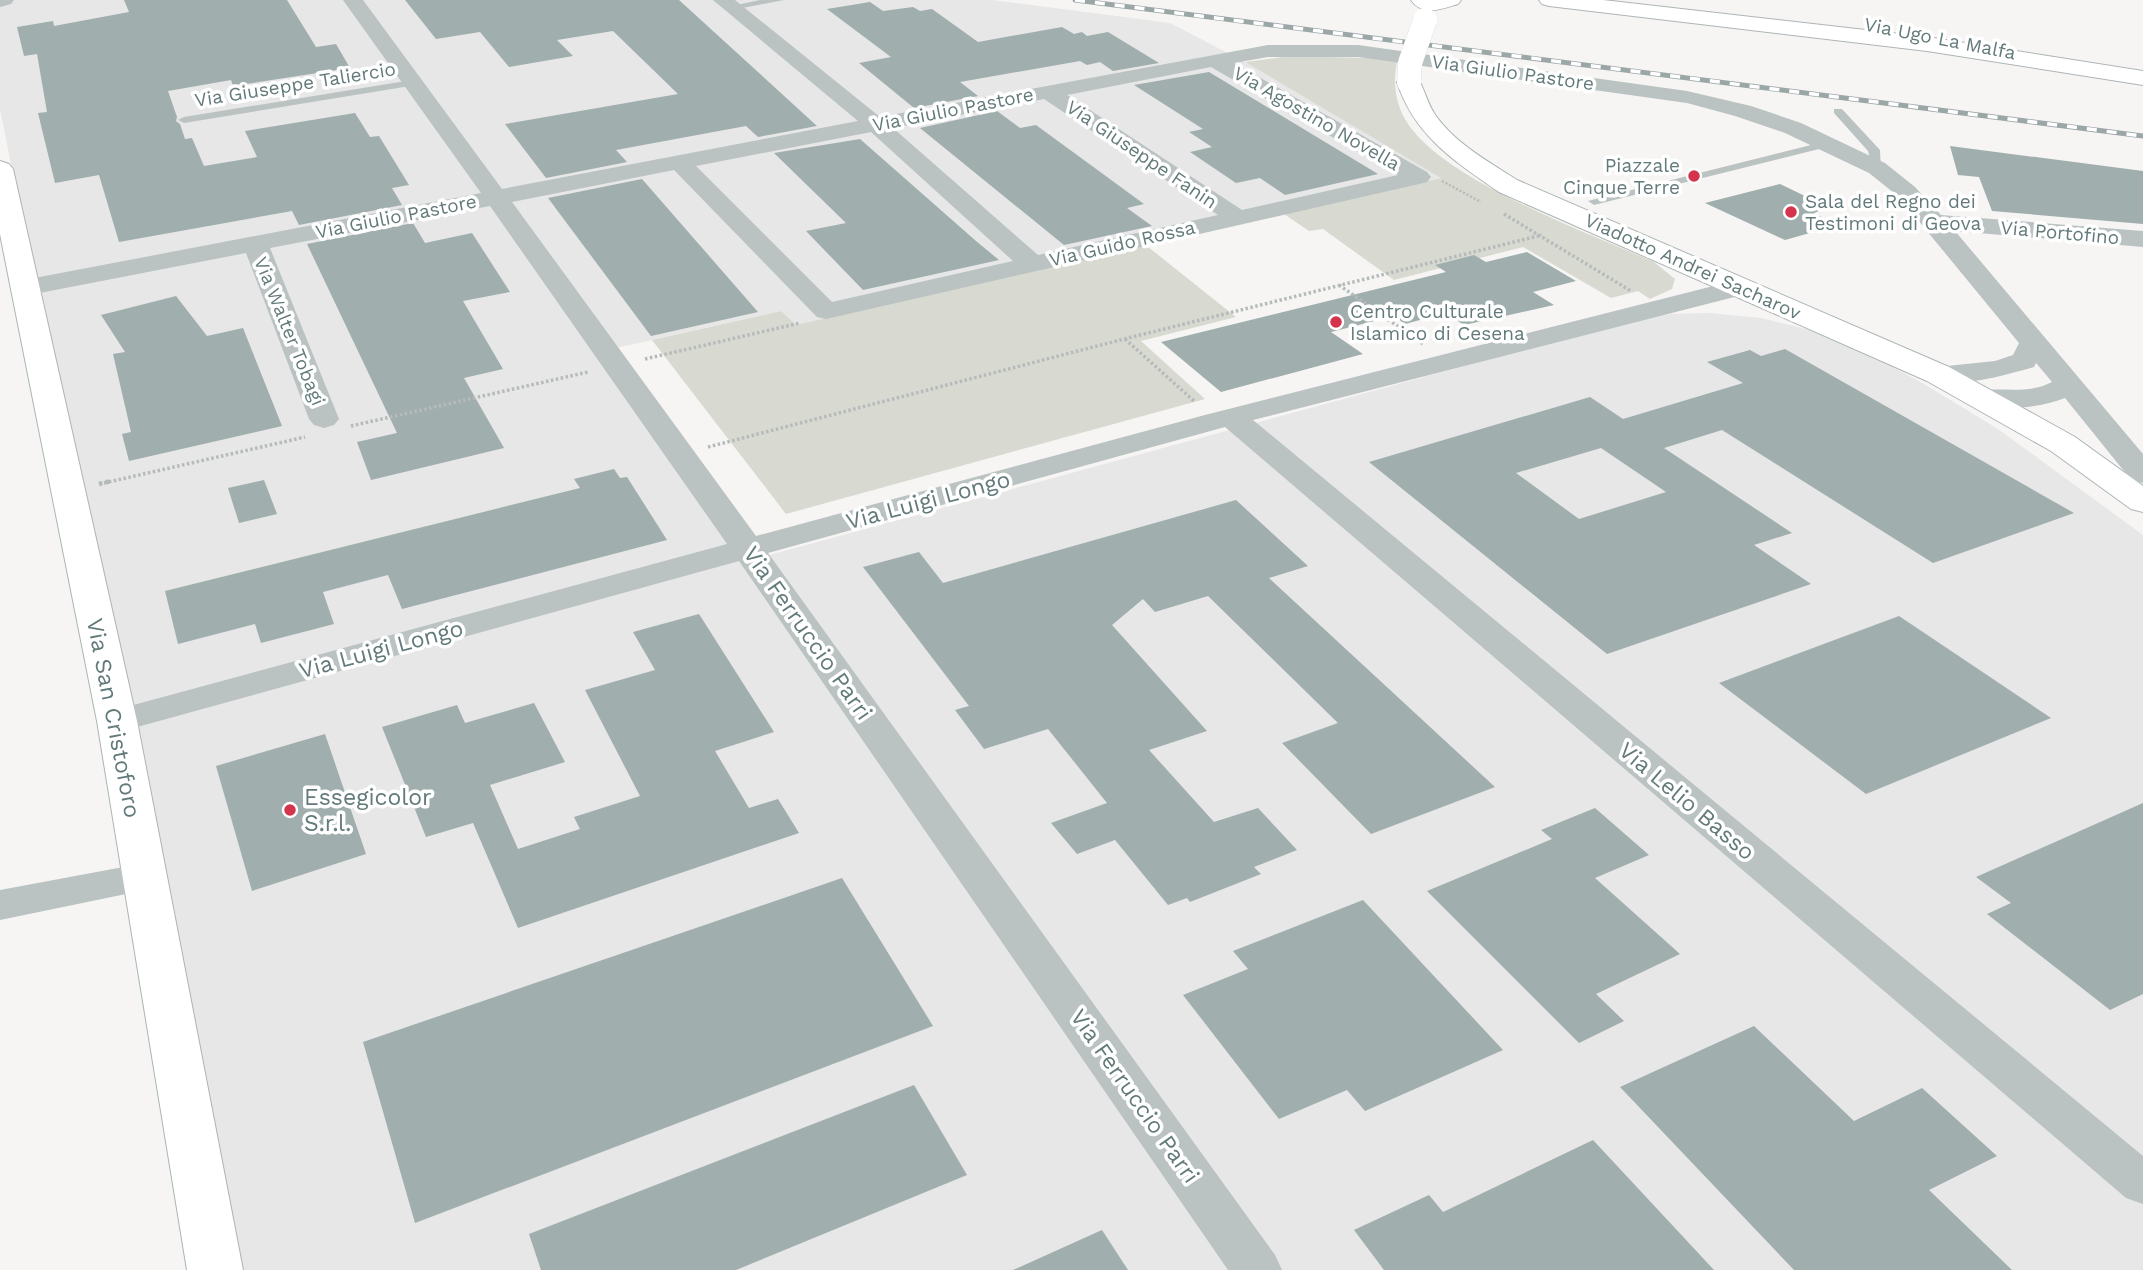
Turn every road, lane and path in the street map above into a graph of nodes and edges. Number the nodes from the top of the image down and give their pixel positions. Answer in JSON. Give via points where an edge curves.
{"nodes":[{"id":1,"x":353,"y":0,"type":"edge"},
{"id":2,"x":779,"y":0,"type":"edge"},
{"id":3,"x":1451,"y":0,"type":"edge"},
{"id":4,"x":1549,"y":0,"type":"edge"},
{"id":5,"x":1737,"y":0,"type":"edge"},
{"id":6,"x":727,"y":4,"type":"edge"},
{"id":7,"x":1427,"y":6,"type":"edge"},
{"id":8,"x":1865,"y":15,"type":"dead end"},
{"id":9,"x":1217,"y":56,"type":"junction"},
{"id":10,"x":2143,"y":64,"type":"edge"},
{"id":11,"x":2143,"y":76,"type":"edge"},
{"id":12,"x":412,"y":83,"type":"junction"},
{"id":13,"x":1047,"y":91,"type":"junction"},
{"id":14,"x":1838,"y":111,"type":"dead end"},
{"id":15,"x":184,"y":120,"type":"dead end"},
{"id":16,"x":875,"y":124,"type":"junction"},
{"id":17,"x":1827,"y":144,"type":"junction"},
{"id":18,"x":679,"y":162,"type":"junction"},
{"id":19,"x":1877,"y":168,"type":"junction"},
{"id":20,"x":0,"y":169,"type":"edge"},
{"id":21,"x":1419,"y":177,"type":"junction"},
{"id":22,"x":495,"y":197,"type":"junction"},
{"id":23,"x":1594,"y":201,"type":"dead end"},
{"id":24,"x":1484,"y":204,"type":"dead end"},
{"id":25,"x":1496,"y":210,"type":"dead end"},
{"id":26,"x":1237,"y":218,"type":"junction"},
{"id":27,"x":1934,"y":222,"type":"junction"},
{"id":28,"x":1542,"y":235,"type":"junction"},
{"id":29,"x":2143,"y":239,"type":"edge"},
{"id":30,"x":255,"y":243,"type":"junction"},
{"id":31,"x":1032,"y":264,"type":"junction"},
{"id":32,"x":1339,"y":285,"type":"junction"},
{"id":33,"x":1741,"y":287,"type":"junction"},
{"id":34,"x":24,"y":288,"type":"junction"},
{"id":35,"x":1659,"y":308,"type":"junction"},
{"id":36,"x":825,"y":311,"type":"junction"},
{"id":37,"x":1124,"y":339,"type":"junction"},
{"id":38,"x":2033,"y":343,"type":"junction"},
{"id":39,"x":1447,"y":360,"type":"junction"},
{"id":40,"x":618,"y":365,"type":"junction"},
{"id":41,"x":1938,"y":374,"type":"junction"},
{"id":42,"x":2068,"y":384,"type":"junction"},
{"id":43,"x":1980,"y":398,"type":"junction"},
{"id":44,"x":324,"y":419,"type":"dead end"},
{"id":45,"x":1223,"y":419,"type":"junction"},
{"id":46,"x":680,"y":454,"type":"junction"},
{"id":47,"x":2143,"y":474,"type":"edge"},
{"id":48,"x":2143,"y":502,"type":"edge"},
{"id":49,"x":749,"y":549,"type":"junction"},
{"id":50,"x":117,"y":721,"type":"junction"},
{"id":51,"x":145,"y":877,"type":"junction"},
{"id":52,"x":0,"y":905,"type":"edge"},
{"id":53,"x":2143,"y":1184,"type":"edge"},
{"id":54,"x":215,"y":1270,"type":"edge"},
{"id":55,"x":1258,"y":1270,"type":"edge"}],
"edges":[{"from":1,"to":12,"type":"street","name":"Via Ferruccio Parri"},
{"from":2,"to":6,"type":"lane"},
{"from":3,"to":7,"type":"main road"},
{"from":4,"to":11,"type":"main road","via":[[1927,44]]},
{"from":5,"to":11,"type":"main road","name":"Via Ugo La Malfa"},
{"from":6,"to":16,"type":"street"},
{"from":7,"to":33,"type":"main road","name":"Viadotto Andrei Sacharov","bridge":true,"via":[[1409,82],[1415,105],[1445,144],[1508,186]]},
{"from":8,"to":10,"type":"main road","name":"Via Ugo La Malfa"},
{"from":9,"to":13,"type":"street","name":"Via Giulio Pastore"},
{"from":9,"to":17,"type":"street","name":"Via Giulio Pastore","via":[[1358,51],[1580,81],[1688,97],[1743,111]]},
{"from":9,"to":21,"type":"street","name":"Via Agostino Novella"},
{"from":12,"to":15,"type":"lane","name":"Via Giuseppe Taliercio"},
{"from":12,"to":22,"type":"street","name":"Via Ferruccio Parri"},
{"from":13,"to":16,"type":"street","name":"Via Giulio Pastore"},
{"from":13,"to":26,"type":"street","name":"Via Giuseppe Fanin"},
{"from":14,"to":19,"type":"lane","via":[[1874,150]]},
{"from":16,"to":18,"type":"street","name":"Via Giulio Pastore"},
{"from":16,"to":31,"type":"street"},
{"from":17,"to":19,"type":"street","name":"Via Giulio Pastore"},
{"from":17,"to":23,"type":"lane"},
{"from":18,"to":22,"type":"street","name":"Via Giulio Pastore"},
{"from":18,"to":36,"type":"street"},
{"from":19,"to":27,"type":"street","name":"Via Giulio Pastore"},
{"from":20,"to":34,"type":"main road","name":"Via San Cristoforo"},
{"from":21,"to":24,"type":"path","via":[[1438,178]]},
{"from":21,"to":26,"type":"street","name":"Via Guido Rossa"},
{"from":22,"to":30,"type":"street","name":"Via Giulio Pastore"},
{"from":22,"to":40,"type":"street","name":"Via Ferruccio Parri"},
{"from":25,"to":28,"type":"path"},
{"from":26,"to":31,"type":"street","name":"Via Guido Rossa"},
{"from":27,"to":29,"type":"street","name":"Via Portofino"},
{"from":27,"to":38,"type":"street","name":"Via Giulio Pastore"},
{"from":28,"to":32,"type":"path"},
{"from":28,"to":35,"type":"path"},
{"from":30,"to":34,"type":"street","name":"Via Giulio Pastore"},
{"from":30,"to":44,"type":"street","name":"Via Walter Tobagi"},
{"from":31,"to":36,"type":"street","name":"Via Guido Rossa"},
{"from":32,"to":37,"type":"path"},
{"from":32,"to":39,"type":"path"},
{"from":33,"to":35,"type":"street","name":"Via Luigi Longo"},
{"from":33,"to":41,"type":"main road","name":"Viadotto Andrei Sacharov"},
{"from":34,"to":50,"type":"main road","name":"Via San Cristoforo"},
{"from":35,"to":39,"type":"street","name":"Via Luigi Longo"},
{"from":36,"to":40,"type":"path","via":[[812,320]]},
{"from":37,"to":45,"type":"path"},
{"from":37,"to":46,"type":"path"},
{"from":38,"to":41,"type":"street","via":[[2024,360],[1997,369]]},
{"from":38,"to":42,"type":"street","name":"Via Giulio Pastore"},
{"from":39,"to":45,"type":"street","name":"Via Luigi Longo"},
{"from":40,"to":46,"type":"street","name":"Via Ferruccio Parri"},
{"from":41,"to":43,"type":"main road","name":"Viadotto Andrei Sacharov"},
{"from":42,"to":43,"type":"street","via":[[2056,394]]},
{"from":42,"to":47,"type":"street","name":"Via Giulio Pastore"},
{"from":43,"to":48,"type":"main road","name":"Viadotto Andrei Sacharov","via":[[2063,444]]},
{"from":45,"to":49,"type":"street","name":"Via Luigi Longo"},
{"from":45,"to":53,"type":"street","name":"Via Lelio Basso"},
{"from":46,"to":49,"type":"street","name":"Via Ferruccio Parri"},
{"from":49,"to":50,"type":"street","name":"Via Luigi Longo"},
{"from":49,"to":55,"type":"street","name":"Via Ferruccio Parri"},
{"from":50,"to":51,"type":"main road","name":"Via San Cristoforo"},
{"from":51,"to":52,"type":"street"},
{"from":51,"to":54,"type":"main road","name":"Via San Cristoforo"}]}
